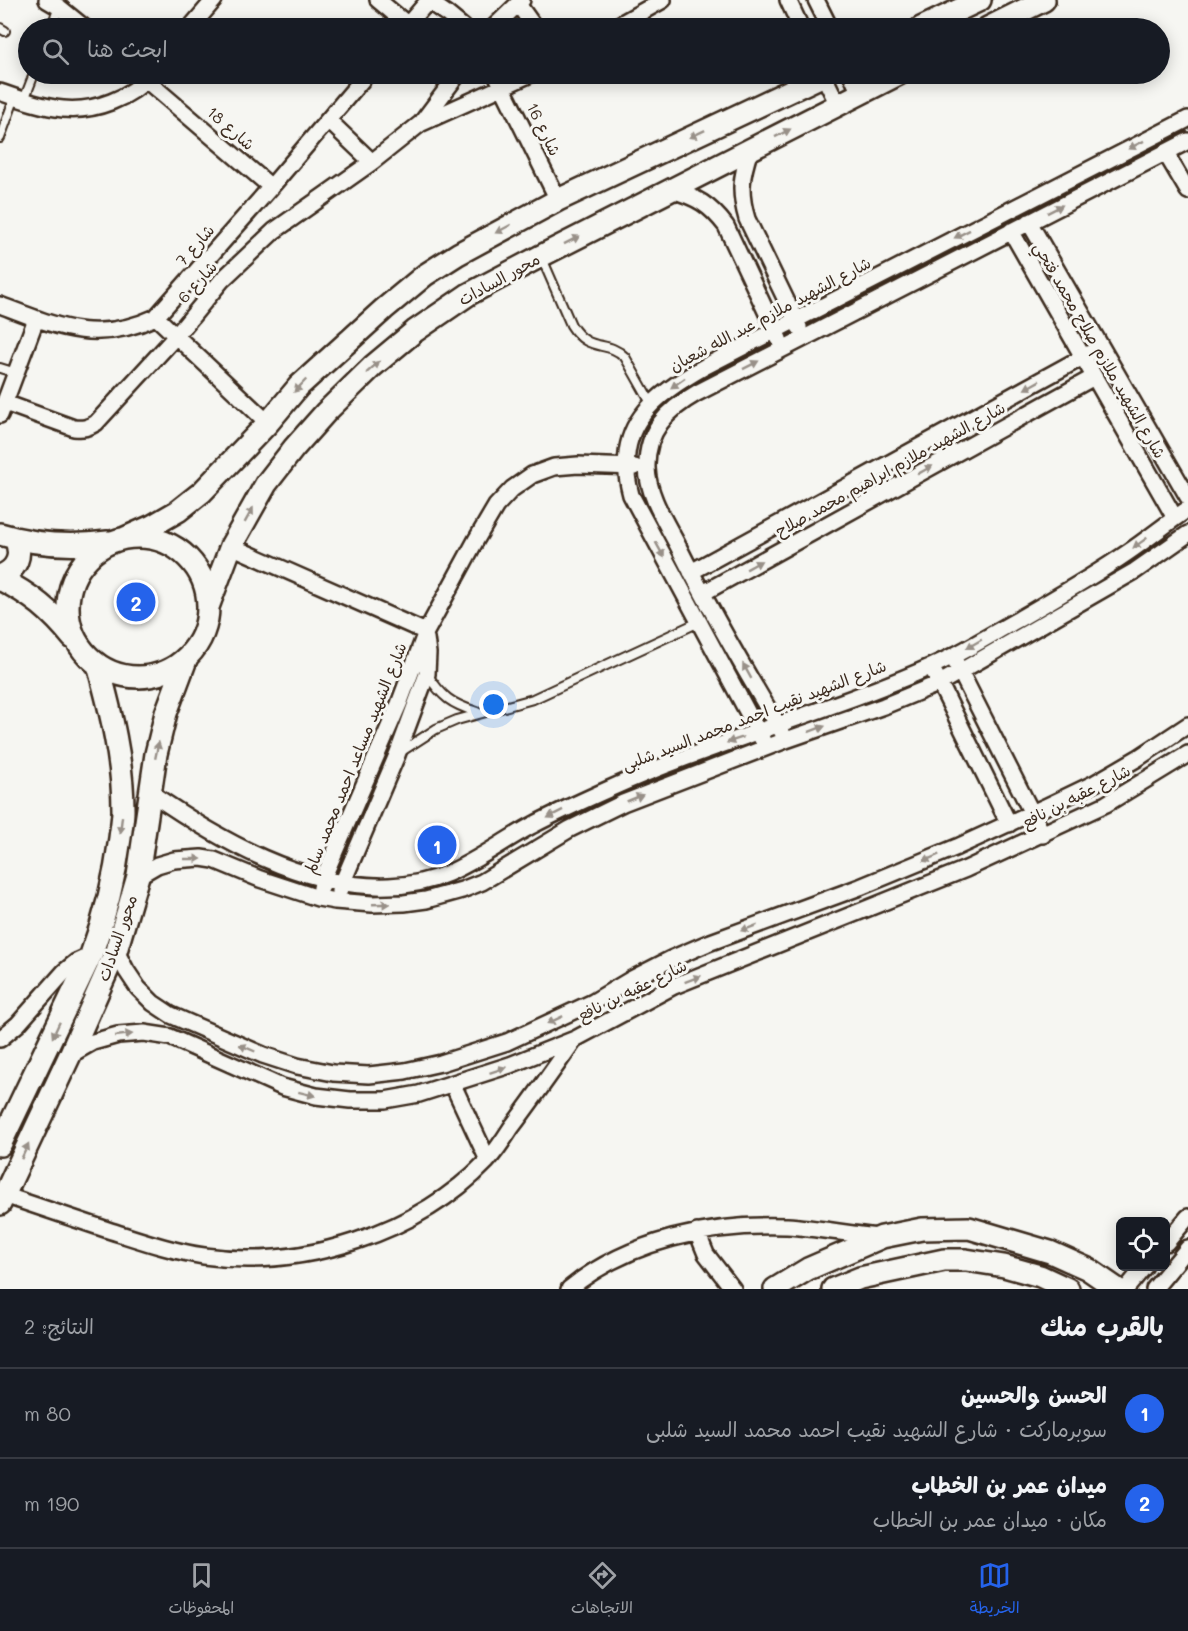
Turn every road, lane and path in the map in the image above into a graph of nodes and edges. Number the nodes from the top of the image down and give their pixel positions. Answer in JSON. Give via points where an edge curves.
{"nodes":[{"id":1,"x":214,"y":0,"type":"edge"},
{"id":2,"x":378,"y":0,"type":"edge"},
{"id":3,"x":429,"y":0,"type":"edge"},
{"id":4,"x":663,"y":0,"type":"edge"},
{"id":5,"x":788,"y":0,"type":"edge"},
{"id":6,"x":816,"y":0,"type":"edge"},
{"id":7,"x":1044,"y":0,"type":"edge"},
{"id":8,"x":520,"y":2,"type":"edge"},
{"id":9,"x":972,"y":2,"type":"edge"},
{"id":10,"x":53,"y":4,"type":"edge"},
{"id":11,"x":72,"y":18,"type":"edge"},
{"id":12,"x":199,"y":18,"type":"edge"},
{"id":13,"x":397,"y":18,"type":"edge"},
{"id":14,"x":414,"y":18,"type":"edge"},
{"id":15,"x":452,"y":18,"type":"edge"},
{"id":16,"x":503,"y":18,"type":"edge"},
{"id":17,"x":529,"y":18,"type":"edge"},
{"id":18,"x":631,"y":18,"type":"edge"},
{"id":19,"x":796,"y":18,"type":"edge"},
{"id":20,"x":825,"y":18,"type":"edge"},
{"id":21,"x":941,"y":18,"type":"edge"},
{"id":22,"x":1007,"y":18,"type":"edge"},
{"id":23,"x":24,"y":84,"type":"edge"},
{"id":24,"x":138,"y":84,"type":"edge"},
{"id":25,"x":155,"y":84,"type":"edge"},
{"id":26,"x":353,"y":84,"type":"edge"},
{"id":27,"x":450,"y":84,"type":"edge"},
{"id":28,"x":493,"y":84,"type":"edge"},
{"id":29,"x":502,"y":84,"type":"edge"},
{"id":30,"x":803,"y":84,"type":"edge"},
{"id":31,"x":829,"y":84,"type":"edge"},
{"id":32,"x":856,"y":84,"type":"edge"},
{"id":33,"x":880,"y":84,"type":"edge"},
{"id":34,"x":860,"y":94,"type":"junction"},
{"id":35,"x":13,"y":96,"type":"edge"},
{"id":36,"x":838,"y":105,"type":"junction"},
{"id":37,"x":1188,"y":119,"type":"edge"},
{"id":38,"x":328,"y":120,"type":"junction"},
{"id":39,"x":420,"y":124,"type":"junction"},
{"id":40,"x":0,"y":138,"type":"edge"},
{"id":41,"x":1188,"y":141,"type":"edge"},
{"id":42,"x":750,"y":150,"type":"junction"},
{"id":43,"x":1165,"y":152,"type":"junction"},
{"id":44,"x":372,"y":162,"type":"junction"},
{"id":45,"x":271,"y":187,"type":"junction"},
{"id":46,"x":671,"y":190,"type":"junction"},
{"id":47,"x":1188,"y":191,"type":"edge"},
{"id":48,"x":558,"y":200,"type":"junction"},
{"id":49,"x":1029,"y":222,"type":"junction"},
{"id":50,"x":1011,"y":231,"type":"junction"},
{"id":51,"x":541,"y":256,"type":"junction"},
{"id":52,"x":0,"y":305,"type":"edge"},
{"id":53,"x":156,"y":317,"type":"junction"},
{"id":54,"x":36,"y":319,"type":"junction"},
{"id":55,"x":796,"y":319,"type":"junction"},
{"id":56,"x":775,"y":330,"type":"junction"},
{"id":57,"x":176,"y":336,"type":"junction"},
{"id":58,"x":805,"y":338,"type":"junction"},
{"id":59,"x":1101,"y":346,"type":"junction"},
{"id":60,"x":784,"y":348,"type":"junction"},
{"id":61,"x":1083,"y":357,"type":"junction"},
{"id":62,"x":0,"y":368,"type":"edge"},
{"id":63,"x":16,"y":373,"type":"junction"},
{"id":64,"x":1094,"y":377,"type":"junction"},
{"id":65,"x":651,"y":403,"type":"junction"},
{"id":66,"x":2,"y":409,"type":"edge"},
{"id":67,"x":267,"y":423,"type":"junction"},
{"id":68,"x":626,"y":467,"type":"junction"},
{"id":69,"x":647,"y":468,"type":"junction"},
{"id":70,"x":1188,"y":497,"type":"edge"},
{"id":71,"x":1188,"y":509,"type":"edge"},
{"id":72,"x":1175,"y":518,"type":"junction"},
{"id":73,"x":1188,"y":534,"type":"edge"},
{"id":74,"x":7,"y":537,"type":"edge"},
{"id":75,"x":118,"y":540,"type":"junction"},
{"id":76,"x":231,"y":546,"type":"junction"},
{"id":77,"x":691,"y":572,"type":"junction"},
{"id":78,"x":0,"y":577,"type":"edge"},
{"id":79,"x":703,"y":593,"type":"junction"},
{"id":80,"x":208,"y":607,"type":"junction"},
{"id":81,"x":699,"y":622,"type":"junction"},
{"id":82,"x":426,"y":632,"type":"junction"},
{"id":83,"x":79,"y":645,"type":"junction"},
{"id":84,"x":952,"y":656,"type":"junction"},
{"id":85,"x":187,"y":657,"type":"junction"},
{"id":86,"x":98,"y":664,"type":"junction"},
{"id":87,"x":931,"y":666,"type":"junction"},
{"id":88,"x":961,"y":671,"type":"junction"},
{"id":89,"x":427,"y":674,"type":"junction"},
{"id":90,"x":940,"y":683,"type":"junction"},
{"id":91,"x":479,"y":713,"type":"junction"},
{"id":92,"x":1188,"y":725,"type":"edge"},
{"id":93,"x":777,"y":726,"type":"junction"},
{"id":94,"x":759,"y":732,"type":"junction"},
{"id":95,"x":786,"y":740,"type":"junction"},
{"id":96,"x":767,"y":748,"type":"junction"},
{"id":97,"x":1188,"y":754,"type":"edge"},
{"id":98,"x":397,"y":755,"type":"junction"},
{"id":99,"x":151,"y":794,"type":"junction"},
{"id":100,"x":1032,"y":813,"type":"junction"},
{"id":101,"x":1009,"y":824,"type":"junction"},
{"id":102,"x":1043,"y":834,"type":"junction"},
{"id":103,"x":957,"y":847,"type":"junction"},
{"id":104,"x":966,"y":869,"type":"junction"},
{"id":105,"x":138,"y":876,"type":"junction"},
{"id":106,"x":322,"y":879,"type":"junction"},
{"id":107,"x":342,"y":883,"type":"junction"},
{"id":108,"x":318,"y":898,"type":"junction"},
{"id":109,"x":335,"y":901,"type":"junction"},
{"id":110,"x":116,"y":951,"type":"junction"},
{"id":111,"x":91,"y":955,"type":"junction"},
{"id":112,"x":0,"y":1039,"type":"edge"},
{"id":113,"x":575,"y":1039,"type":"junction"},
{"id":114,"x":70,"y":1055,"type":"junction"},
{"id":115,"x":453,"y":1084,"type":"junction"},
{"id":116,"x":7,"y":1114,"type":"edge"},
{"id":117,"x":0,"y":1145,"type":"edge"},
{"id":118,"x":488,"y":1160,"type":"junction"},
{"id":119,"x":2,"y":1200,"type":"edge"},
{"id":120,"x":1188,"y":1217,"type":"edge"},
{"id":121,"x":697,"y":1232,"type":"junction"},
{"id":122,"x":882,"y":1237,"type":"junction"},
{"id":123,"x":1170,"y":1238,"type":"edge"},
{"id":124,"x":1188,"y":1248,"type":"edge"},
{"id":125,"x":1142,"y":1271,"type":"edge"},
{"id":126,"x":569,"y":1289,"type":"edge"},
{"id":127,"x":733,"y":1289,"type":"edge"},
{"id":128,"x":775,"y":1289,"type":"edge"},
{"id":129,"x":833,"y":1289,"type":"edge"},
{"id":130,"x":1068,"y":1289,"type":"edge"},
{"id":131,"x":1117,"y":1289,"type":"edge"},
{"id":132,"x":1126,"y":1289,"type":"edge"},
{"id":133,"x":1154,"y":1289,"type":"edge"}],
"edges":[{"from":1,"to":12,"type":"street"},
{"from":2,"to":13,"type":"street"},
{"from":3,"to":14,"type":"street"},
{"from":3,"to":15,"type":"street"},
{"from":4,"to":18,"type":"street"},
{"from":5,"to":19,"type":"street"},
{"from":6,"to":20,"type":"street"},
{"from":7,"to":22,"type":"street"},
{"from":8,"to":16,"type":"street"},
{"from":8,"to":17,"type":"street"},
{"from":9,"to":21,"type":"street"},
{"from":10,"to":11,"type":"street"},
{"from":23,"to":35,"type":"lane"},
{"from":24,"to":35,"type":"street","via":[[109,103],[87,108],[64,109]]},
{"from":25,"to":45,"type":"street","name":"شارع 18"},
{"from":26,"to":38,"type":"street","name":"شارع 7"},
{"from":27,"to":39,"type":"street","name":"شارع 6"},
{"from":28,"to":39,"type":"street","name":"شارع 6"},
{"from":29,"to":48,"type":"street","name":"شارع 16"},
{"from":30,"to":48,"type":"street","one_way":true},
{"from":31,"to":36,"type":"street"},
{"from":32,"to":34,"type":"street"},
{"from":33,"to":34,"type":"street","name":"محور السادات"},
{"from":34,"to":36,"type":"street","name":"محور السادات"},
{"from":35,"to":40,"type":"lane"},
{"from":42,"to":36,"type":"street","name":"محور السادات","one_way":true},
{"from":37,"to":55,"type":"street","name":"شارع الشهيد ملازم عبد الله شعبان","one_way":true},
{"from":38,"to":44,"type":"street"},
{"from":38,"to":45,"type":"street","name":"شارع 7"},
{"from":39,"to":44,"type":"street","name":"شارع 6"},
{"from":41,"to":43,"type":"street"},
{"from":42,"to":46,"type":"street","name":"محور السادات"},
{"from":42,"to":55,"type":"street","via":[[741,185],[742,203]]},
{"from":43,"to":47,"type":"street"},
{"from":49,"to":43,"type":"street","one_way":true},
{"from":44,"to":57,"type":"street","name":"شارع 6","via":[[274,231],[222,280]]},
{"from":45,"to":53,"type":"street","name":"شارع 7"},
{"from":51,"to":46,"type":"street","name":"محور السادات","one_way":true},
{"from":46,"to":56,"type":"street","via":[[703,202],[726,226]]},
{"from":48,"to":67,"type":"street","one_way":true,"via":[[458,254],[418,281],[299,386]]},
{"from":49,"to":50,"type":"street"},
{"from":49,"to":59,"type":"street","name":"شارع الشهيد ملازم صلاح محمد فتحي"},
{"from":50,"to":58,"type":"street"},
{"from":50,"to":61,"type":"street","name":"شارع الشهيد ملازم صلاح محمد فتحي"},
{"from":51,"to":65,"type":"lane","via":[[576,334],[593,345],[620,352]]},
{"from":76,"to":51,"type":"street","name":"محور السادات","one_way":true,"via":[[266,484],[294,448],[373,366],[469,294]]},
{"from":52,"to":54,"type":"street","name":"شارع 7"},
{"from":53,"to":54,"type":"street","name":"شارع 7","via":[[119,330],[99,332]]},
{"from":53,"to":57,"type":"street"},
{"from":54,"to":63,"type":"street"},
{"from":55,"to":56,"type":"street","name":"شارع الشهيد ملازم عبد الله شعبان"},
{"from":55,"to":58,"type":"street"},
{"from":56,"to":60,"type":"street"},
{"from":56,"to":65,"type":"street","name":"شارع الشهيد ملازم عبد الله شعبان","one_way":true,"via":[[679,381]]},
{"from":57,"to":66,"type":"street","name":"شارع 6","via":[[90,428],[74,428]]},
{"from":57,"to":67,"type":"street"},
{"from":58,"to":60,"type":"street"},
{"from":59,"to":61,"type":"street","name":"شارع الشهيد ملازم ابراهيم محمد صلاح"},
{"from":59,"to":70,"type":"street","name":"شارع الشهيد ملازم صلاح محمد فتحي"},
{"from":69,"to":60,"type":"street","one_way":true,"via":[[652,437],[669,411]]},
{"from":61,"to":64,"type":"street","name":"شارع الشهيد ملازم صلاح محمد فتحي"},
{"from":61,"to":77,"type":"street","name":"شارع الشهيد ملازم ابراهيم محمد صلاح","one_way":true},
{"from":62,"to":63,"type":"lane"},
{"from":63,"to":66,"type":"street"},
{"from":64,"to":72,"type":"street","name":"شارع الشهيد ملازم صلاح محمد فتحي"},
{"from":79,"to":64,"type":"street","name":"شارع الشهيد ملازم ابراهيم محمد صلاح","one_way":true},
{"from":65,"to":68,"type":"street","name":"شارع الشهيد ملازم عبد الله شعبان","via":[[628,443]]},
{"from":67,"to":75,"type":"street","via":[[202,492],[161,521]]},
{"from":68,"to":69,"type":"street"},
{"from":68,"to":81,"type":"street","name":"شارع الشهيد ملازم عبد الله شعبان","one_way":true,"via":[[634,501]]},
{"from":68,"to":82,"type":"street","via":[[554,467],[532,475],[512,489],[496,506]]},
{"from":69,"to":77,"type":"street","via":[[654,499]]},
{"from":71,"to":72,"type":"street","name":"شارع الشهيد نقيب احمد محمد السيد شلبى"},
{"from":72,"to":84,"type":"street","name":"شارع الشهيد نقيب احمد محمد السيد شلبى","one_way":true,"via":[[1070,590]]},
{"from":73,"to":88,"type":"street","name":"شارع الشهيد نقيب احمد محمد السيد شلبى","via":[[1135,571]]},
{"from":74,"to":75,"type":"street","via":[[65,546]]},
{"from":74,"to":78,"type":"street","via":[[18,545],[18,560]]},
{"from":75,"to":80,"type":"street","via":[[149,538],[173,546],[192,562],[204,583]]},
{"from":75,"to":83,"type":"street","via":[[90,555],[75,574],[68,598],[69,623]]},
{"from":76,"to":80,"type":"street","name":"محور السادات"},
{"from":76,"to":82,"type":"street"},
{"from":77,"to":79,"type":"street"},
{"from":78,"to":83,"type":"street","via":[[33,597]]},
{"from":93,"to":79,"type":"street","one_way":true},
{"from":80,"to":85,"type":"street","via":[[199,642]]},
{"from":81,"to":91,"type":"lane","via":[[533,699]]},
{"from":81,"to":94,"type":"street","name":"شارع الشهيد ملازم عبد الله شعبان"},
{"from":82,"to":89,"type":"street","name":"شارع الشهيد مساعد احمد محمد سالم"},
{"from":82,"to":106,"type":"street","name":"شارع الشهيد مساعد احمد محمد سالم","via":[[399,704]]},
{"from":83,"to":86,"type":"street"},
{"from":84,"to":87,"type":"street","name":"شارع الشهيد نقيب احمد محمد السيد شلبى"},
{"from":84,"to":88,"type":"street"},
{"from":85,"to":86,"type":"street","via":[[154,675],[135,677]]},
{"from":99,"to":85,"type":"street","name":"محور السادات","one_way":true,"via":[[166,713]]},
{"from":86,"to":111,"type":"street","name":"محور السادات","one_way":true,"via":[[110,706],[123,812],[109,899]]},
{"from":87,"to":90,"type":"street"},
{"from":87,"to":93,"type":"street","name":"شارع الشهيد نقيب احمد محمد السيد شلبى"},
{"from":88,"to":90,"type":"street","name":"شارع الشهيد نقيب احمد محمد السيد شلبى"},
{"from":88,"to":100,"type":"street"},
{"from":89,"to":91,"type":"lane","via":[[450,701]]},
{"from":89,"to":98,"type":"street","name":"شارع الشهيد مساعد احمد محمد سالم"},
{"from":95,"to":90,"type":"street","name":"شارع الشهيد نقيب احمد محمد السيد شلبى","one_way":true},
{"from":90,"to":101,"type":"street"},
{"from":91,"to":98,"type":"lane","via":[[436,729]]},
{"from":92,"to":100,"type":"street","name":"شارع عقبه بن نافع","via":[[1095,783]]},
{"from":93,"to":94,"type":"street","name":"شارع الشهيد نقيب احمد محمد السيد شلبى"},
{"from":93,"to":95,"type":"street"},
{"from":94,"to":96,"type":"street","name":"شارع الشهيد ملازم عبد الله شعبان"},
{"from":94,"to":107,"type":"street","name":"شارع الشهيد نقيب احمد محمد السيد شلبى","one_way":true,"via":[[669,763],[578,803],[435,879],[387,887]]},
{"from":95,"to":96,"type":"street","name":"شارع الشهيد نقيب احمد محمد السيد شلبى"},
{"from":109,"to":96,"type":"street","name":"شارع الشهيد نقيب احمد محمد السيد شلبى","one_way":true,"via":[[404,903],[462,890],[623,803]]},
{"from":97,"to":102,"type":"street","name":"شارع عقبه بن نافع","via":[[1106,804]]},
{"from":98,"to":107,"type":"street","name":"شارع الشهيد مساعد احمد محمد سالم"},
{"from":99,"to":105,"type":"street","name":"محور السادات"},
{"from":99,"to":106,"type":"street","name":"شارع الشهيد نقيب احمد محمد السيد شلبى","via":[[233,844]]},
{"from":100,"to":101,"type":"street","name":"شارع عقبه بن نافع"},
{"from":100,"to":102,"type":"street"},
{"from":101,"to":103,"type":"street","name":"شارع عقبه بن نافع"},
{"from":102,"to":104,"type":"street","name":"شارع عقبه بن نافع"},
{"from":103,"to":104,"type":"street"},
{"from":103,"to":110,"type":"street","name":"شارع عقبه بن نافع","one_way":true,"via":[[699,947],[507,1042],[405,1071],[333,1073],[263,1055],[171,1015],[153,1003],[138,988]]},
{"from":113,"to":104,"type":"street","name":"شارع عقبه بن نافع","one_way":true,"via":[[674,986]]},
{"from":105,"to":108,"type":"street","name":"شارع الشهيد نقيب احمد محمد السيد شلبى","one_way":true,"via":[[174,860],[201,858]]},
{"from":105,"to":110,"type":"street","name":"محور السادات"},
{"from":106,"to":107,"type":"street","name":"شارع الشهيد نقيب احمد محمد السيد شلبى"},
{"from":106,"to":108,"type":"street","name":"شارع الشهيد مساعد احمد محمد سالم"},
{"from":107,"to":109,"type":"street","name":"شارع الشهيد مساعد احمد محمد سالم"},
{"from":108,"to":109,"type":"street","name":"شارع الشهيد نقيب احمد محمد السيد شلبى"},
{"from":110,"to":114,"type":"street","name":"محور السادات"},
{"from":111,"to":112,"type":"street","via":[[65,971]]},
{"from":111,"to":116,"type":"street","name":"محور السادات","one_way":true},
{"from":115,"to":113,"type":"street","name":"شارع عقبه بن نافع","one_way":true},
{"from":113,"to":118,"type":"street"},
{"from":114,"to":115,"type":"street","name":"شارع عقبه بن نافع","one_way":true,"via":[[93,1042],[144,1033],[170,1037],[261,1079],[316,1096],[385,1100]]},
{"from":119,"to":114,"type":"street","name":"محور السادات","one_way":true},
{"from":115,"to":118,"type":"street"},
{"from":116,"to":117,"type":"street","name":"محور السادات"},
{"from":118,"to":119,"type":"street","via":[[418,1214],[336,1248],[288,1257],[205,1256],[162,1248]]},
{"from":120,"to":123,"type":"street"},
{"from":121,"to":122,"type":"street","via":[[788,1226]]},
{"from":121,"to":126,"type":"street","via":[[611,1261]]},
{"from":121,"to":127,"type":"street","via":[[706,1254]]},
{"from":122,"to":128,"type":"street","via":[[808,1269]]},
{"from":122,"to":131,"type":"street","via":[[921,1229],[969,1228],[1050,1252],[1088,1269]]},
{"from":124,"to":133,"type":"street"},
{"from":125,"to":132,"type":"street"},
{"from":129,"to":130,"type":"street","via":[[860,1278],[944,1260],[1004,1266]]}]}
